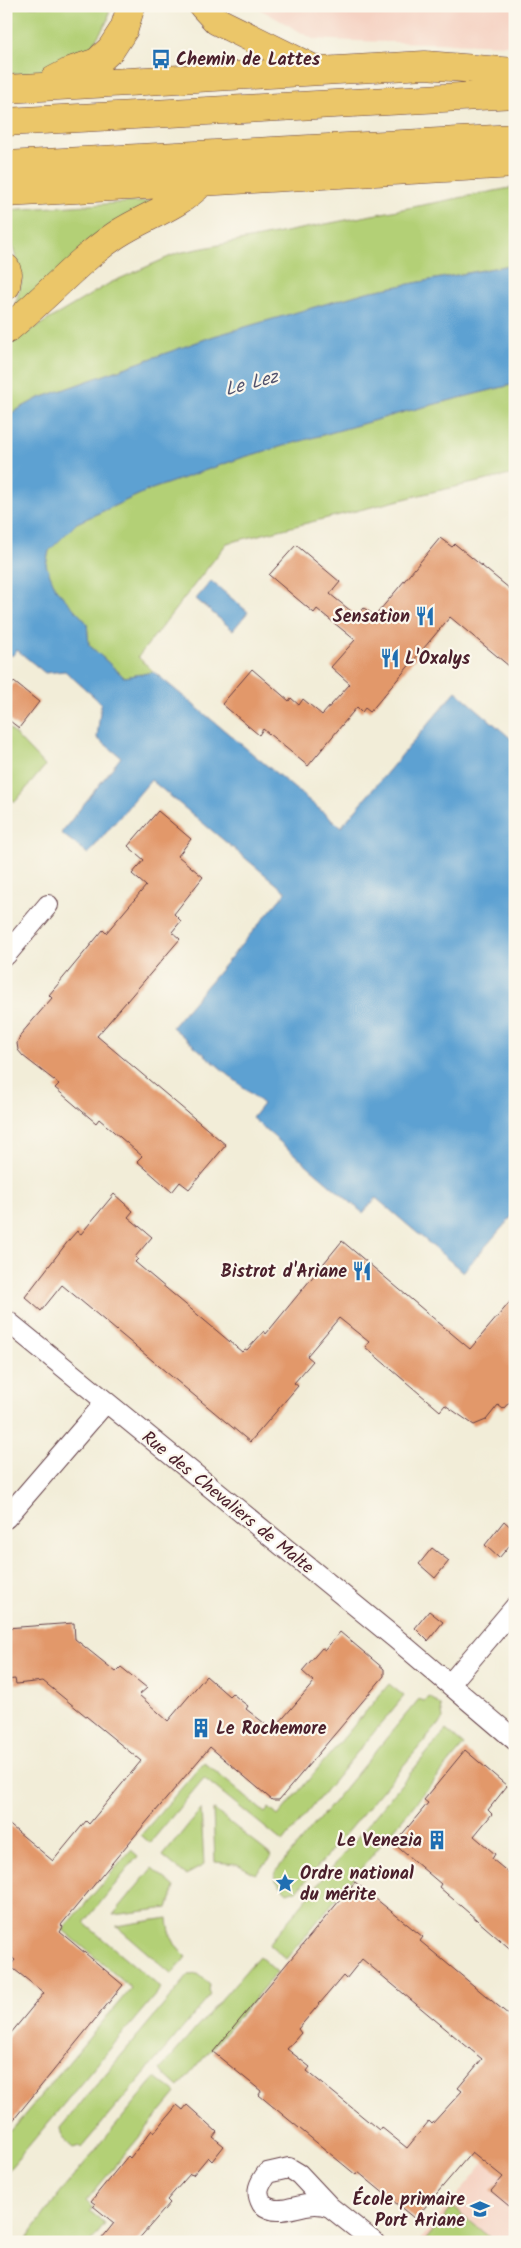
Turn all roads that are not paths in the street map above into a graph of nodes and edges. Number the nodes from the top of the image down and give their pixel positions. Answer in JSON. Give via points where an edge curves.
{"nodes":[{"id":1,"x":131,"y":6,"type":"edge"},
{"id":2,"x":203,"y":6,"type":"edge"},
{"id":3,"x":515,"y":72,"type":"edge"},
{"id":4,"x":322,"y":73,"type":"junction"},
{"id":5,"x":43,"y":86,"type":"junction"},
{"id":6,"x":6,"y":89,"type":"edge"},
{"id":7,"x":515,"y":94,"type":"edge"},
{"id":8,"x":6,"y":122,"type":"edge"},
{"id":9,"x":515,"y":138,"type":"edge"},
{"id":10,"x":515,"y":164,"type":"edge"},
{"id":11,"x":6,"y":165,"type":"edge"},
{"id":12,"x":201,"y":183,"type":"junction"},
{"id":13,"x":6,"y":193,"type":"edge"},
{"id":14,"x":6,"y":268,"type":"edge"},
{"id":15,"x":6,"y":286,"type":"edge"},
{"id":16,"x":6,"y":330,"type":"edge"},
{"id":17,"x":48,"y":905,"type":"dead end"},
{"id":18,"x":6,"y":955,"type":"edge"},
{"id":19,"x":6,"y":1320,"type":"edge"},
{"id":20,"x":106,"y":1402,"type":"junction"},
{"id":21,"x":6,"y":1518,"type":"edge"},
{"id":22,"x":515,"y":1607,"type":"edge"},
{"id":23,"x":450,"y":1684,"type":"junction"},
{"id":24,"x":515,"y":1740,"type":"edge"},
{"id":25,"x":330,"y":2207,"type":"dead end"},
{"id":26,"x":374,"y":2242,"type":"edge"}],
"edges":[{"from":1,"to":5,"type":"main road","via":[[124,29],[111,49],[97,62]]},
{"from":2,"to":4,"type":"main road","via":[[217,21]]},
{"from":3,"to":4,"type":"main road","via":[[425,65]]},
{"from":4,"to":5,"type":"main road"},
{"from":5,"to":6,"type":"main road"},
{"from":7,"to":8,"type":"main road"},
{"from":9,"to":11,"type":"main road"},
{"from":10,"to":12,"type":"main road"},
{"from":12,"to":13,"type":"main road"},
{"from":12,"to":16,"type":"main road","via":[[186,197],[117,234]]},
{"from":14,"to":15,"type":"main road"},
{"from":17,"to":18,"type":"street"},
{"from":19,"to":20,"type":"street","name":"Rue des Chevaliers de Malte"},
{"from":20,"to":21,"type":"street"},
{"from":20,"to":23,"type":"street","name":"Rue des Chevaliers de Malte"},
{"from":22,"to":23,"type":"street"},
{"from":23,"to":24,"type":"street","name":"Rue des Chevaliers de Malte"},
{"from":25,"to":26,"type":"street"}]}
